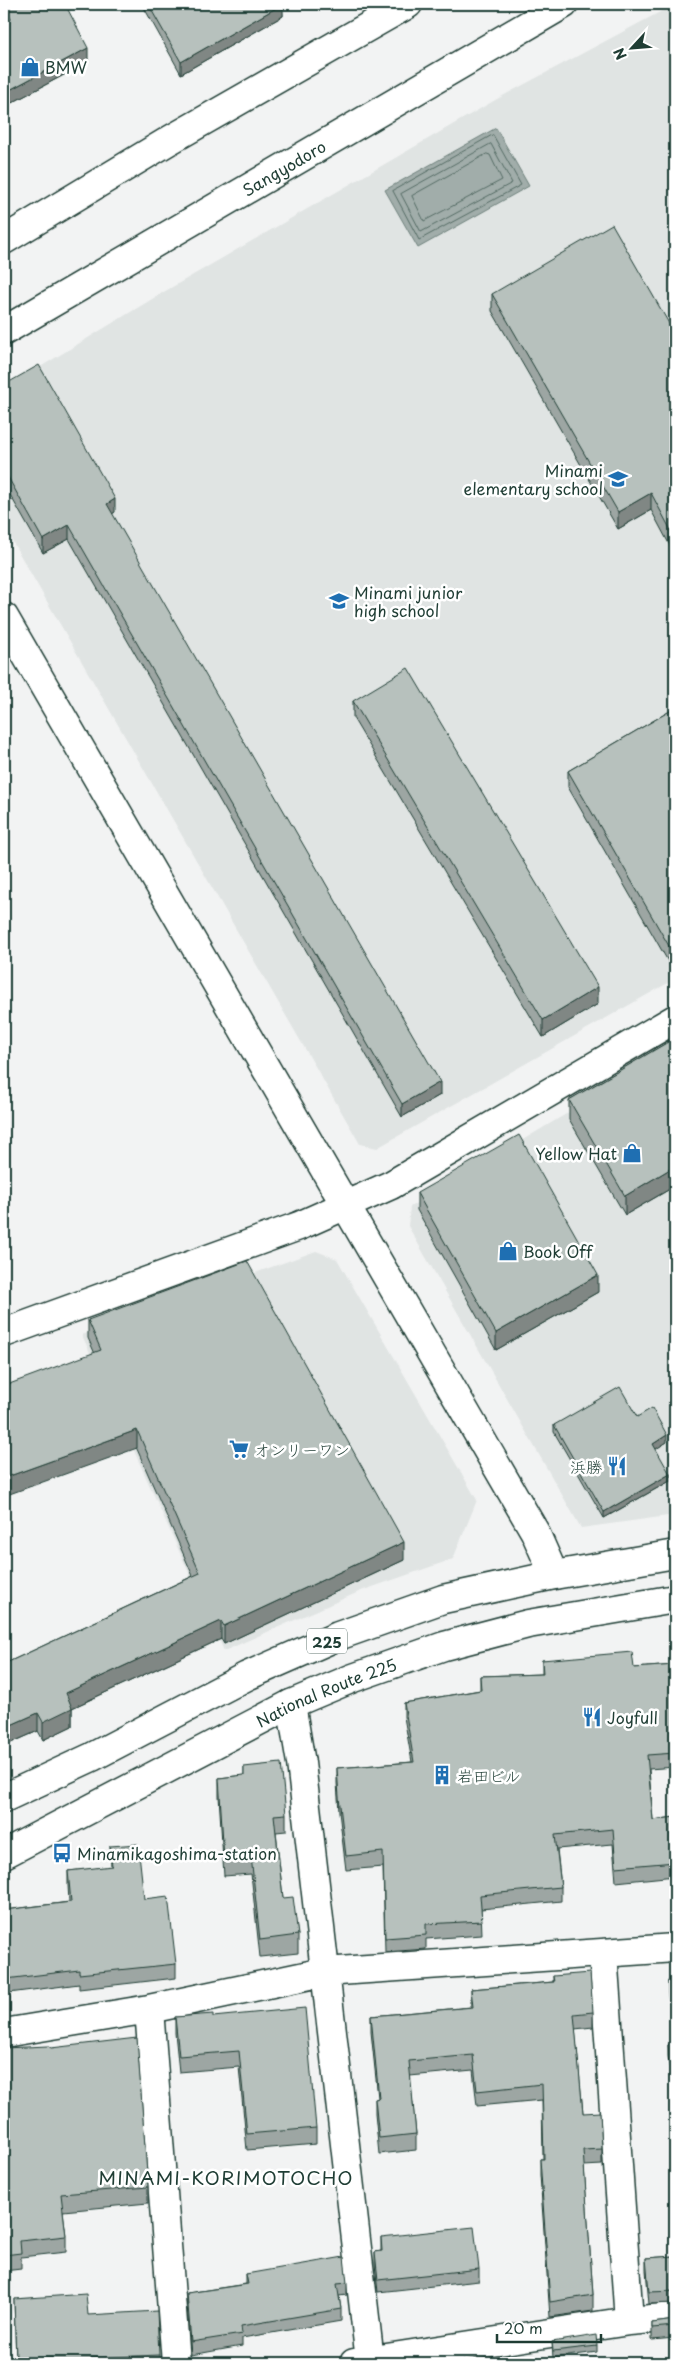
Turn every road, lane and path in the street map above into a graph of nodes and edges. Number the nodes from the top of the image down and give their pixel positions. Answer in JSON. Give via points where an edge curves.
{"nodes":[{"id":1,"x":408,"y":4,"type":"edge"},
{"id":2,"x":564,"y":4,"type":"edge"},
{"id":3,"x":4,"y":240,"type":"edge"},
{"id":4,"x":4,"y":331,"type":"edge"},
{"id":5,"x":4,"y":617,"type":"edge"},
{"id":6,"x":675,"y":1018,"type":"edge"},
{"id":7,"x":346,"y":1206,"type":"junction"},
{"id":8,"x":4,"y":1333,"type":"edge"},
{"id":9,"x":675,"y":1554,"type":"edge"},
{"id":10,"x":554,"y":1575,"type":"junction"},
{"id":11,"x":675,"y":1599,"type":"edge"},
{"id":12,"x":292,"y":1704,"type":"junction"},
{"id":13,"x":4,"y":1798,"type":"edge"},
{"id":14,"x":4,"y":1854,"type":"edge"},
{"id":15,"x":675,"y":1948,"type":"edge"},
{"id":16,"x":603,"y":1953,"type":"junction"},
{"id":17,"x":324,"y":1972,"type":"junction"},
{"id":18,"x":149,"y":2008,"type":"junction"},
{"id":19,"x":4,"y":2033,"type":"edge"},
{"id":20,"x":675,"y":2317,"type":"edge"},
{"id":21,"x":629,"y":2321,"type":"junction"},
{"id":22,"x":362,"y":2362,"type":"edge"},
{"id":23,"x":176,"y":2363,"type":"edge"}],
"edges":[{"from":1,"to":3,"type":"main road","via":[[170,140]]},
{"from":2,"to":4,"type":"main road","name":"Sangyodoro"},
{"from":5,"to":7,"type":"main road"},
{"from":6,"to":7,"type":"main road","via":[[391,1186]]},
{"from":7,"to":8,"type":"main road","via":[[286,1231]]},
{"from":7,"to":10,"type":"main road","via":[[535,1532]]},
{"from":9,"to":10,"type":"main road","number":"225"},
{"from":10,"to":13,"type":"main road","number":"225","via":[[443,1599],[338,1636],[247,1676],[92,1757]]},
{"from":11,"to":12,"type":"main road","name":"National Route 225","via":[[528,1624],[444,1646],[353,1678]]},
{"from":12,"to":14,"type":"main road","name":"National Route 225"},
{"from":12,"to":17,"type":"main road"},
{"from":15,"to":16,"type":"main road"},
{"from":16,"to":17,"type":"main road"},
{"from":16,"to":21,"type":"main road"},
{"from":17,"to":18,"type":"main road"},
{"from":17,"to":22,"type":"main road"},
{"from":18,"to":19,"type":"main road"},
{"from":18,"to":23,"type":"main road"},
{"from":20,"to":21,"type":"main road"},
{"from":21,"to":22,"type":"main road"}]}
